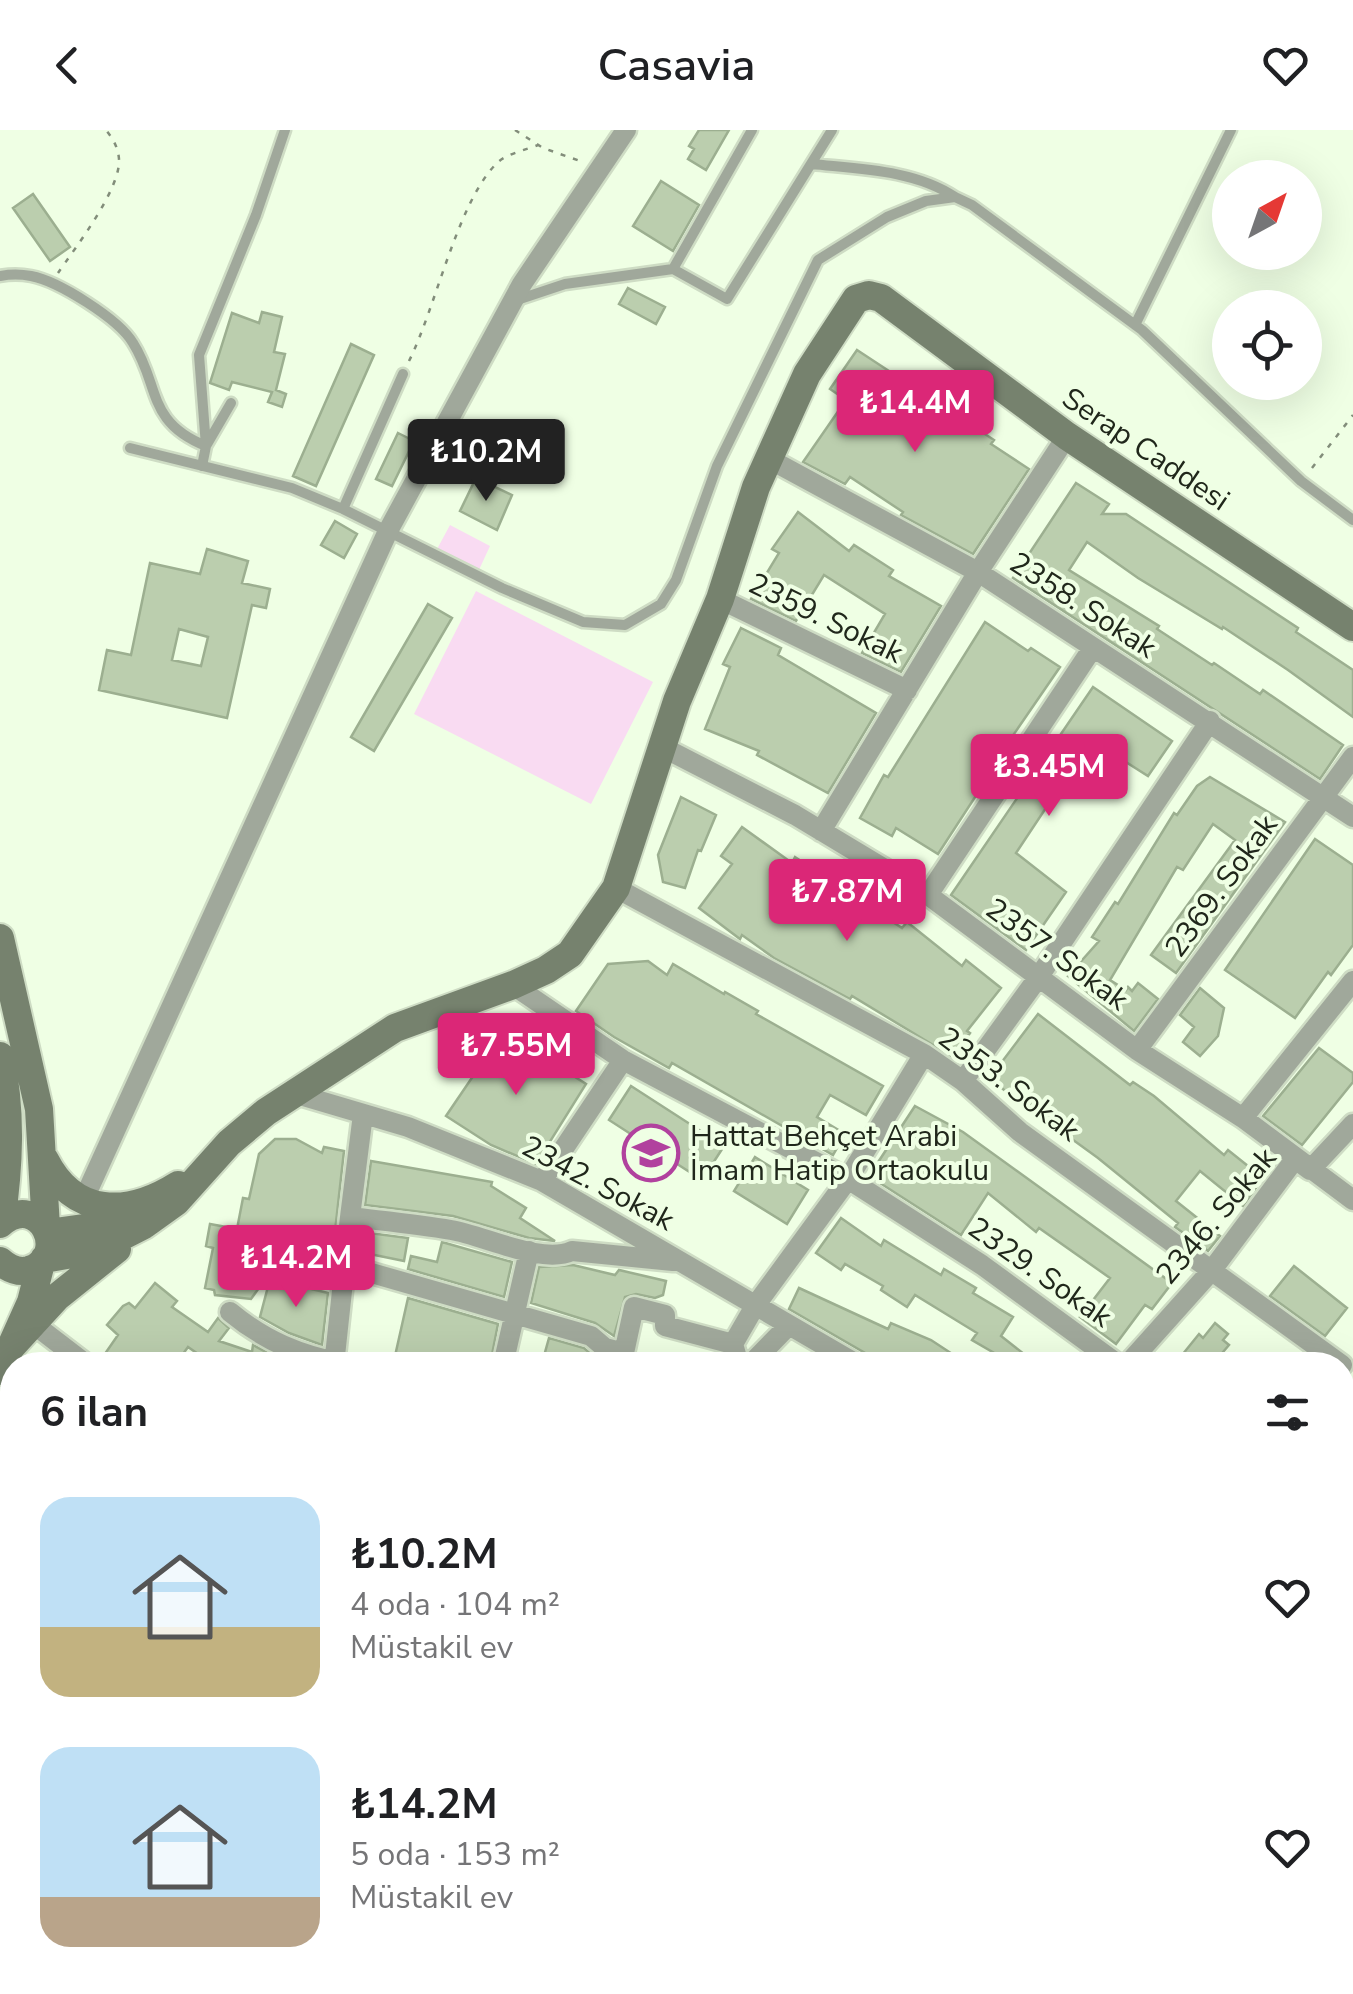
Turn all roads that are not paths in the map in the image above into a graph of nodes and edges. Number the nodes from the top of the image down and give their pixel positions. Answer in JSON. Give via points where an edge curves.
{"nodes":[{"id":1,"x":285,"y":130,"type":"edge"},
{"id":2,"x":752,"y":130,"type":"edge"},
{"id":3,"x":832,"y":130,"type":"edge"},
{"id":4,"x":1231,"y":130,"type":"edge"},
{"id":5,"x":619,"y":134,"type":"edge"},
{"id":6,"x":812,"y":164,"type":"junction"},
{"id":7,"x":955,"y":198,"type":"junction"},
{"id":8,"x":673,"y":269,"type":"junction"},
{"id":9,"x":0,"y":276,"type":"edge"},
{"id":10,"x":513,"y":301,"type":"junction"},
{"id":11,"x":1134,"y":325,"type":"junction"},
{"id":12,"x":403,"y":374,"type":"road end"},
{"id":13,"x":231,"y":403,"type":"dead end"},
{"id":14,"x":1067,"y":436,"type":"junction"},
{"id":15,"x":206,"y":446,"type":"junction"},
{"id":16,"x":130,"y":448,"type":"dead end"},
{"id":17,"x":771,"y":460,"type":"junction"},
{"id":18,"x":202,"y":466,"type":"junction"},
{"id":19,"x":343,"y":509,"type":"junction"},
{"id":20,"x":1353,"y":520,"type":"edge"},
{"id":21,"x":388,"y":531,"type":"junction"},
{"id":22,"x":978,"y":572,"type":"junction"},
{"id":23,"x":720,"y":600,"type":"junction"},
{"id":24,"x":1353,"y":627,"type":"edge"},
{"id":25,"x":1092,"y":648,"type":"junction"},
{"id":26,"x":906,"y":690,"type":"junction"},
{"id":27,"x":1210,"y":722,"type":"junction"},
{"id":28,"x":662,"y":746,"type":"junction"},
{"id":29,"x":1353,"y":757,"type":"edge"},
{"id":30,"x":1324,"y":796,"type":"junction"},
{"id":31,"x":1353,"y":817,"type":"edge"},
{"id":32,"x":821,"y":830,"type":"junction"},
{"id":33,"x":616,"y":888,"type":"junction"},
{"id":34,"x":928,"y":895,"type":"junction"},
{"id":35,"x":0,"y":938,"type":"edge"},
{"id":36,"x":1040,"y":975,"type":"junction"},
{"id":37,"x":1353,"y":980,"type":"edge"},
{"id":38,"x":514,"y":986,"type":"junction"},
{"id":39,"x":1137,"y":1050,"type":"junction"},
{"id":40,"x":924,"y":1054,"type":"junction"},
{"id":41,"x":0,"y":1056,"type":"edge"},
{"id":42,"x":624,"y":1060,"type":"junction"},
{"id":43,"x":964,"y":1080,"type":"junction"},
{"id":44,"x":293,"y":1094,"type":"junction"},
{"id":45,"x":364,"y":1114,"type":"junction"},
{"id":46,"x":1243,"y":1118,"type":"junction"},
{"id":47,"x":1353,"y":1124,"type":"edge"},
{"id":48,"x":229,"y":1143,"type":"junction"},
{"id":49,"x":4,"y":1155,"type":"edge"},
{"id":50,"x":43,"y":1156,"type":"junction"},
{"id":51,"x":1310,"y":1170,"type":"junction"},
{"id":52,"x":848,"y":1179,"type":"junction"},
{"id":53,"x":542,"y":1181,"type":"junction"},
{"id":54,"x":1353,"y":1200,"type":"edge"},
{"id":55,"x":84,"y":1202,"type":"junction"},
{"id":56,"x":176,"y":1202,"type":"junction"},
{"id":57,"x":350,"y":1217,"type":"junction"},
{"id":58,"x":0,"y":1224,"type":"edge"},
{"id":59,"x":144,"y":1225,"type":"junction"},
{"id":60,"x":45,"y":1246,"type":"junction"},
{"id":61,"x":529,"y":1252,"type":"junction"},
{"id":62,"x":0,"y":1261,"type":"edge"},
{"id":63,"x":682,"y":1262,"type":"junction"},
{"id":64,"x":346,"y":1266,"type":"junction"},
{"id":65,"x":1212,"y":1270,"type":"junction"},
{"id":66,"x":755,"y":1306,"type":"junction"},
{"id":67,"x":230,"y":1312,"type":"dead end"},
{"id":68,"x":517,"y":1312,"type":"junction"},
{"id":69,"x":31,"y":1322,"type":"junction"},
{"id":70,"x":788,"y":1325,"type":"junction"},
{"id":71,"x":733,"y":1344,"type":"junction"},
{"id":72,"x":9,"y":1352,"type":"edge"},
{"id":73,"x":10,"y":1352,"type":"edge"},
{"id":74,"x":70,"y":1352,"type":"edge"},
{"id":75,"x":292,"y":1352,"type":"edge"},
{"id":76,"x":340,"y":1352,"type":"edge"},
{"id":77,"x":506,"y":1352,"type":"edge"},
{"id":78,"x":620,"y":1352,"type":"edge"},
{"id":79,"x":624,"y":1352,"type":"edge"},
{"id":80,"x":735,"y":1352,"type":"edge"},
{"id":81,"x":762,"y":1352,"type":"edge"},
{"id":82,"x":835,"y":1352,"type":"edge"},
{"id":83,"x":1101,"y":1352,"type":"edge"},
{"id":84,"x":1139,"y":1352,"type":"edge"},
{"id":85,"x":1324,"y":1352,"type":"edge"}],
"edges":[{"from":1,"to":15,"type":"lane","via":[[200,355]]},
{"from":2,"to":8,"type":"lane"},
{"from":3,"to":6,"type":"lane"},
{"from":4,"to":11,"type":"lane"},
{"from":5,"to":10,"type":"street"},
{"from":6,"to":7,"type":"lane","via":[[904,176]]},
{"from":6,"to":8,"type":"lane","via":[[727,299]]},
{"from":7,"to":11,"type":"lane"},
{"from":7,"to":21,"type":"lane","via":[[887,217],[818,260],[717,466],[676,580],[661,604],[626,625],[583,622]]},
{"from":8,"to":10,"type":"lane","via":[[565,284]]},
{"from":9,"to":15,"type":"lane","via":[[51,283],[117,323],[134,343],[170,424]]},
{"from":10,"to":21,"type":"street"},
{"from":11,"to":20,"type":"lane","via":[[1301,481]]},
{"from":12,"to":19,"type":"lane"},
{"from":13,"to":15,"type":"lane"},
{"from":14,"to":17,"type":"street","name":"Serap Caddesi","via":[[882,298],[869,295],[856,299],[807,374]]},
{"from":14,"to":22,"type":"street"},
{"from":14,"to":24,"type":"street","name":"Serap Caddesi"},
{"from":15,"to":18,"type":"lane"},
{"from":16,"to":18,"type":"lane"},
{"from":17,"to":22,"type":"street","name":"2358. Sokak"},
{"from":17,"to":23,"type":"street"},
{"from":18,"to":19,"type":"lane","via":[[292,488]]},
{"from":19,"to":21,"type":"lane"},
{"from":21,"to":55,"type":"street"},
{"from":22,"to":25,"type":"street","name":"2358. Sokak"},
{"from":22,"to":26,"type":"street"},
{"from":23,"to":26,"type":"street","name":"2359. Sokak"},
{"from":23,"to":28,"type":"street"},
{"from":25,"to":27,"type":"street","name":"2358. Sokak"},
{"from":25,"to":34,"type":"street"},
{"from":26,"to":32,"type":"street"},
{"from":27,"to":30,"type":"street","name":"2358. Sokak"},
{"from":27,"to":36,"type":"street"},
{"from":28,"to":32,"type":"street","name":"2357. Sokak"},
{"from":28,"to":33,"type":"street"},
{"from":29,"to":30,"type":"street","name":"2369. Sokak"},
{"from":30,"to":31,"type":"street","name":"2358. Sokak"},
{"from":30,"to":39,"type":"street","name":"2369. Sokak"},
{"from":32,"to":34,"type":"street","name":"2357. Sokak"},
{"from":33,"to":38,"type":"street","via":[[570,954]]},
{"from":33,"to":40,"type":"street","name":"2353. Sokak"},
{"from":34,"to":36,"type":"street","name":"2357. Sokak"},
{"from":35,"to":50,"type":"street","via":[[39,1109]]},
{"from":36,"to":39,"type":"street","name":"2357. Sokak"},
{"from":36,"to":43,"type":"street"},
{"from":37,"to":46,"type":"street"},
{"from":38,"to":42,"type":"street","name":"2329. Sokak"},
{"from":38,"to":44,"type":"street","via":[[395,1028]]},
{"from":39,"to":46,"type":"street","name":"2357. Sokak"},
{"from":40,"to":43,"type":"street","name":"2353. Sokak"},
{"from":40,"to":52,"type":"street"},
{"from":41,"to":49,"type":"street","via":[[8,1114]]},
{"from":42,"to":52,"type":"street","name":"2329. Sokak"},
{"from":42,"to":53,"type":"street"},
{"from":43,"to":65,"type":"street","name":"2353. Sokak","via":[[1020,1132]]},
{"from":44,"to":45,"type":"street","name":"2342. Sokak"},
{"from":44,"to":48,"type":"street"},
{"from":45,"to":53,"type":"street","name":"2342. Sokak"},
{"from":45,"to":57,"type":"street"},
{"from":46,"to":51,"type":"street","name":"2357. Sokak"},
{"from":47,"to":51,"type":"street","name":"2346. Sokak"},
{"from":48,"to":55,"type":"street","via":[[150,1199],[113,1206]]},
{"from":48,"to":56,"type":"street"},
{"from":49,"to":58,"type":"street"},
{"from":50,"to":55,"type":"street","via":[[67,1193]]},
{"from":50,"to":60,"type":"street"},
{"from":51,"to":54,"type":"street","name":"2357. Sokak"},
{"from":51,"to":65,"type":"street","name":"2346. Sokak","via":[[1296,1159]]},
{"from":52,"to":66,"type":"street"},
{"from":52,"to":83,"type":"street","name":"2329. Sokak"},
{"from":53,"to":63,"type":"street","name":"2342. Sokak"},
{"from":56,"to":59,"type":"street"},
{"from":56,"to":60,"type":"street"},
{"from":57,"to":61,"type":"street","via":[[455,1230]]},
{"from":57,"to":64,"type":"street"},
{"from":58,"to":60,"type":"street","via":[[21,1214],[39,1220]]},
{"from":59,"to":60,"type":"street","via":[[95,1250]]},
{"from":59,"to":69,"type":"street"},
{"from":60,"to":62,"type":"street","via":[[24,1271]]},
{"from":60,"to":72,"type":"street"},
{"from":61,"to":63,"type":"street"},
{"from":61,"to":68,"type":"street"},
{"from":63,"to":66,"type":"street","name":"2342. Sokak"},
{"from":64,"to":68,"type":"street"},
{"from":64,"to":76,"type":"street"},
{"from":65,"to":84,"type":"street","name":"2346. Sokak"},
{"from":65,"to":85,"type":"street","name":"2353. Sokak"},
{"from":66,"to":70,"type":"street","name":"2342. Sokak"},
{"from":66,"to":71,"type":"street"},
{"from":67,"to":75,"type":"street"},
{"from":68,"to":77,"type":"street"},
{"from":68,"to":78,"type":"street"},
{"from":69,"to":73,"type":"street"},
{"from":69,"to":74,"type":"street"},
{"from":70,"to":81,"type":"street"},
{"from":70,"to":82,"type":"street","name":"2342. Sokak"},
{"from":71,"to":79,"type":"street","via":[[665,1326],[665,1315],[634,1308]]},
{"from":71,"to":80,"type":"street"}]}
